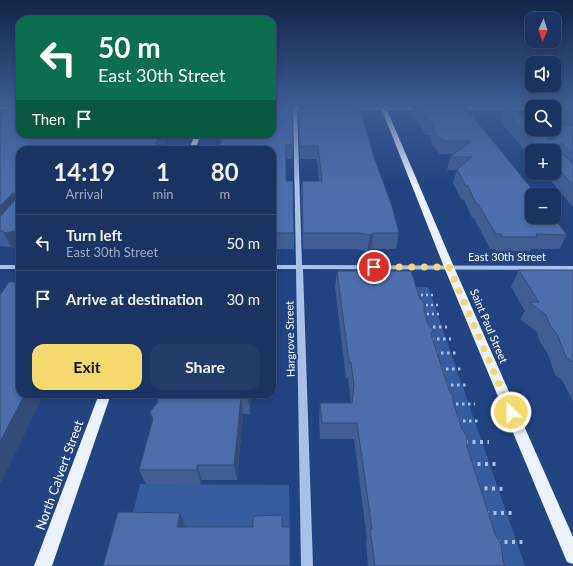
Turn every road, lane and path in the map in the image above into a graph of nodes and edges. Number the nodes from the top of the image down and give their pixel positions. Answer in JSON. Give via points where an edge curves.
{"nodes":[{"id":1,"x":296,"y":132,"type":"edge"},
{"id":2,"x":393,"y":132,"type":"edge"},
{"id":3,"x":0,"y":267,"type":"edge"},
{"id":4,"x":16,"y":267,"type":"edge"},
{"id":5,"x":276,"y":267,"type":"edge"},
{"id":6,"x":300,"y":267,"type":"junction"},
{"id":7,"x":449,"y":267,"type":"junction"},
{"id":8,"x":573,"y":268,"type":"edge"},
{"id":9,"x":435,"y":294,"type":"dead end"},
{"id":10,"x":414,"y":295,"type":"edge"},
{"id":11,"x":419,"y":305,"type":"edge"},
{"id":12,"x":439,"y":305,"type":"dead end"},
{"id":13,"x":415,"y":314,"type":"edge"},
{"id":14,"x":442,"y":314,"type":"dead end"},
{"id":15,"x":426,"y":327,"type":"edge"},
{"id":16,"x":447,"y":327,"type":"dead end"},
{"id":17,"x":430,"y":339,"type":"edge"},
{"id":18,"x":452,"y":339,"type":"dead end"},
{"id":19,"x":434,"y":353,"type":"edge"},
{"id":20,"x":456,"y":353,"type":"dead end"},
{"id":21,"x":439,"y":369,"type":"edge"},
{"id":22,"x":462,"y":369,"type":"dead end"},
{"id":23,"x":444,"y":385,"type":"edge"},
{"id":24,"x":468,"y":385,"type":"dead end"},
{"id":25,"x":104,"y":398,"type":"edge"},
{"id":26,"x":448,"y":404,"type":"edge"},
{"id":27,"x":475,"y":404,"type":"dead end"},
{"id":28,"x":454,"y":421,"type":"edge"},
{"id":29,"x":481,"y":421,"type":"dead end"},
{"id":30,"x":460,"y":442,"type":"edge"},
{"id":31,"x":489,"y":442,"type":"dead end"},
{"id":32,"x":467,"y":464,"type":"edge"},
{"id":33,"x":496,"y":464,"type":"dead end"},
{"id":34,"x":474,"y":488,"type":"edge"},
{"id":35,"x":505,"y":489,"type":"dead end"},
{"id":36,"x":481,"y":513,"type":"edge"},
{"id":37,"x":514,"y":513,"type":"dead end"},
{"id":38,"x":490,"y":542,"type":"edge"},
{"id":39,"x":525,"y":542,"type":"dead end"},
{"id":40,"x":573,"y":556,"type":"edge"},
{"id":41,"x":43,"y":566,"type":"edge"},
{"id":42,"x":307,"y":566,"type":"edge"}],
"edges":[{"from":1,"to":6,"type":"street","name":"Hargrove Street"},
{"from":2,"to":7,"type":"main road","name":"Saint Paul Street"},
{"from":3,"to":4,"type":"street"},
{"from":5,"to":6,"type":"street","name":"East 30th Street"},
{"from":6,"to":7,"type":"street","name":"East 30th Street"},
{"from":6,"to":42,"type":"street","name":"Hargrove Street"},
{"from":7,"to":8,"type":"street","name":"East 30th Street"},
{"from":7,"to":40,"type":"main road","name":"Saint Paul Street"},
{"from":9,"to":10,"type":"path"},
{"from":11,"to":12,"type":"path"},
{"from":13,"to":14,"type":"path"},
{"from":15,"to":16,"type":"path"},
{"from":17,"to":18,"type":"path"},
{"from":19,"to":20,"type":"path"},
{"from":21,"to":22,"type":"path"},
{"from":23,"to":24,"type":"path"},
{"from":25,"to":41,"type":"main road","name":"North Calvert Street"},
{"from":26,"to":27,"type":"path"},
{"from":28,"to":29,"type":"path"},
{"from":30,"to":31,"type":"path"},
{"from":32,"to":33,"type":"path"},
{"from":34,"to":35,"type":"path"},
{"from":36,"to":37,"type":"path"},
{"from":38,"to":39,"type":"path"}]}
